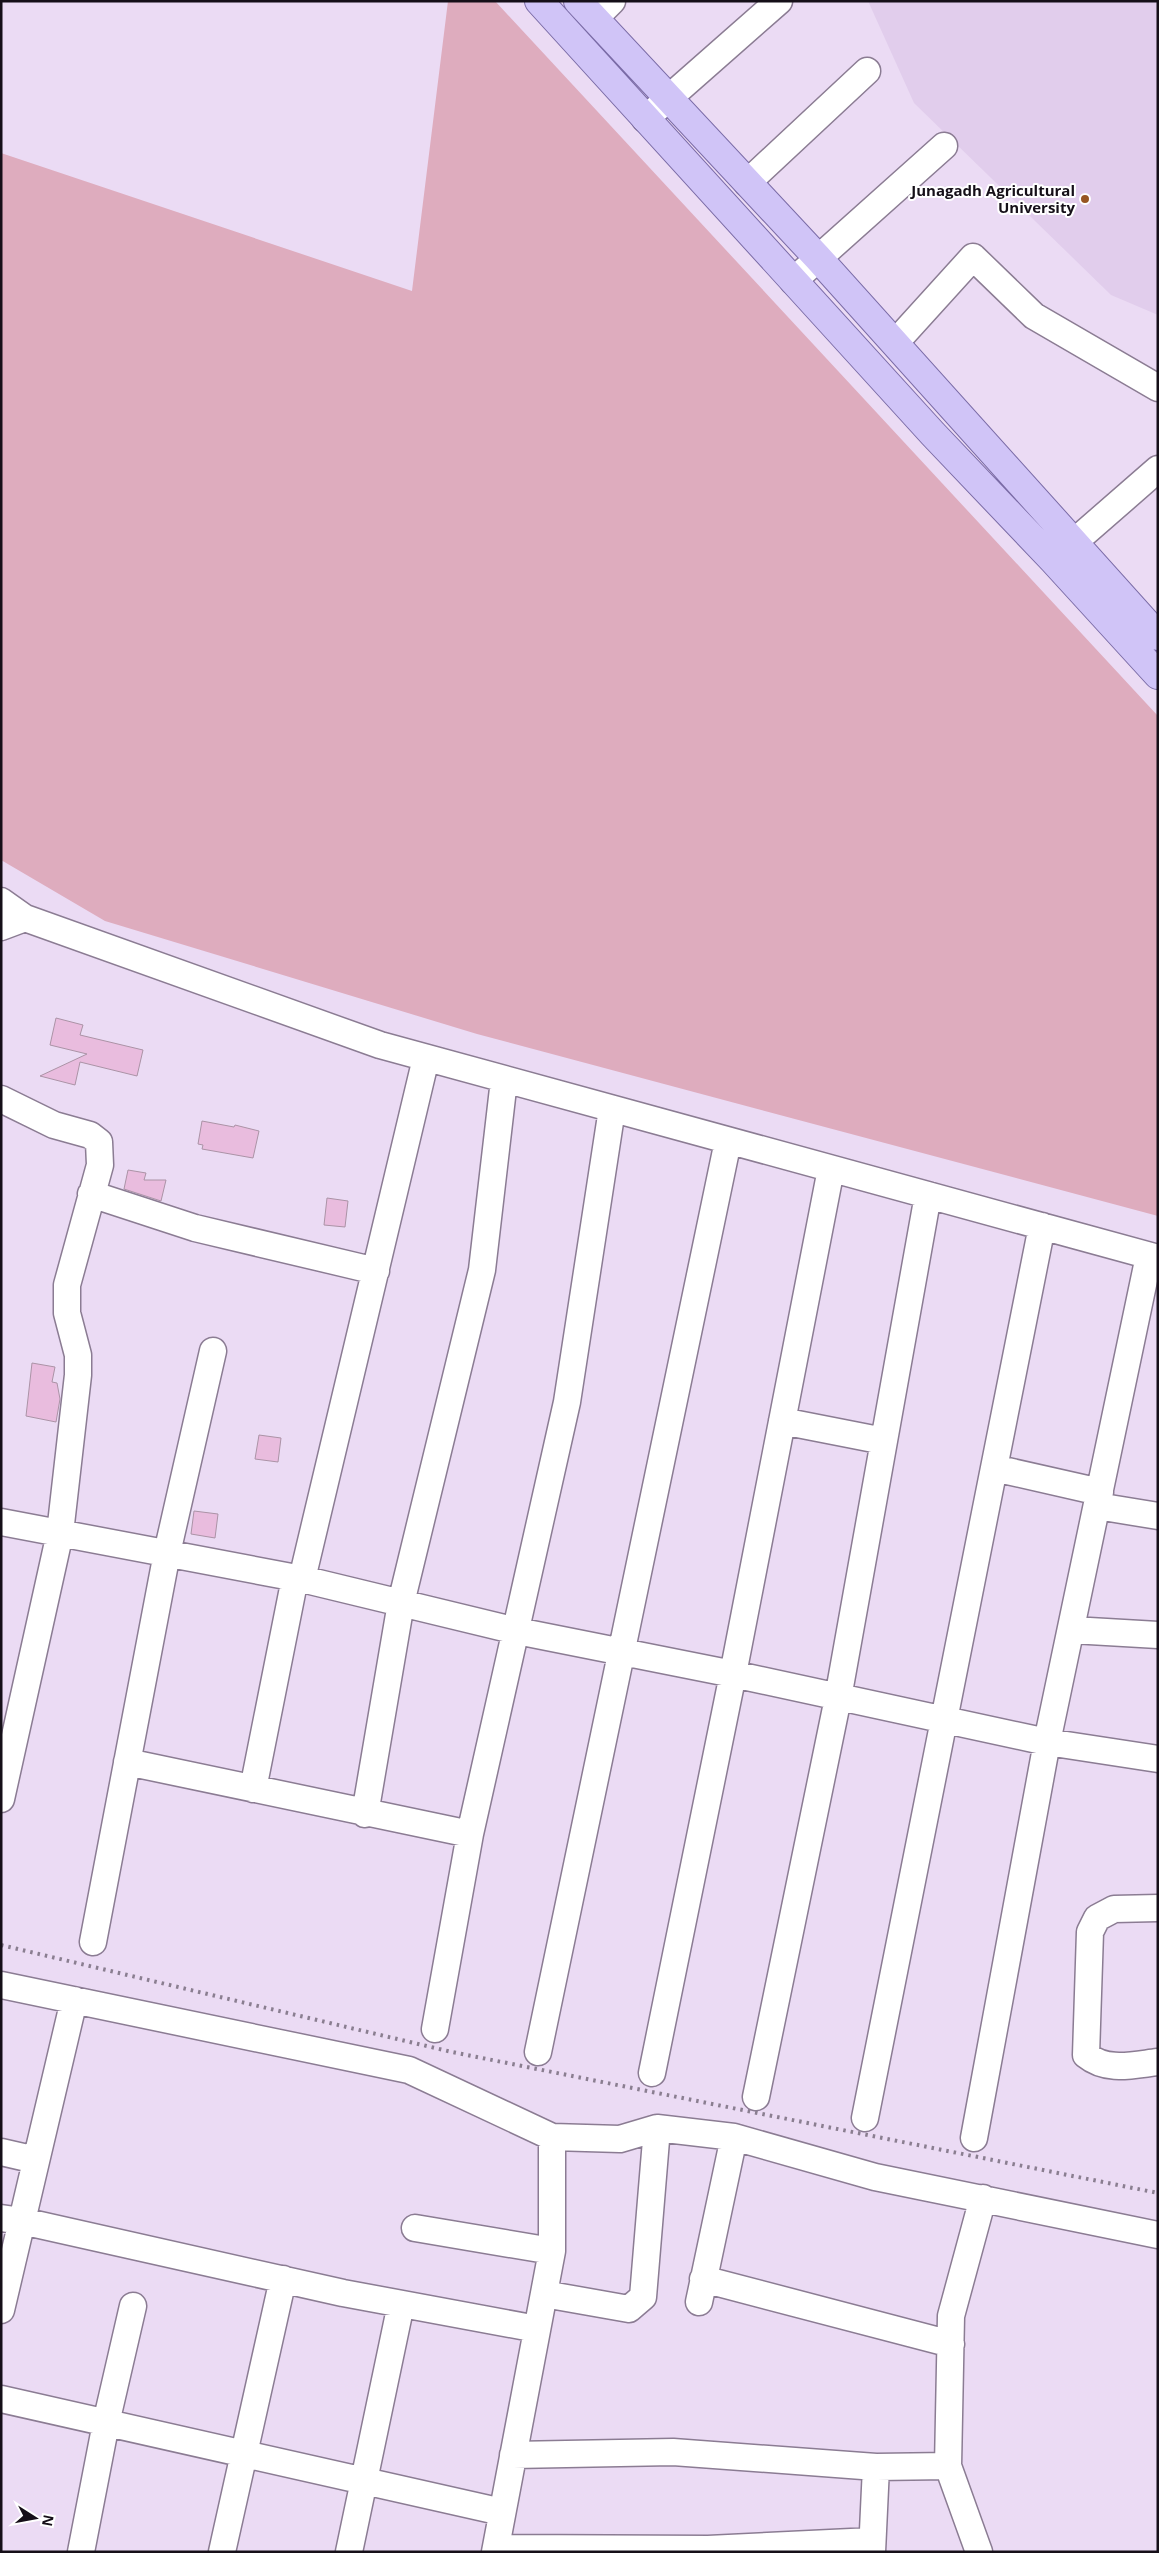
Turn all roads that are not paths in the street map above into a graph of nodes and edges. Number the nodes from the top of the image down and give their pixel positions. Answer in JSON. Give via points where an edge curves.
{"nodes":[{"id":1,"x":539,"y":1,"type":"edge"},
{"id":2,"x":779,"y":1,"type":"edge"},
{"id":3,"x":595,"y":7,"type":"edge"},
{"id":4,"x":867,"y":71,"type":"dead end"},
{"id":5,"x":668,"y":99,"type":"junction"},
{"id":6,"x":645,"y":119,"type":"junction"},
{"id":7,"x":944,"y":146,"type":"dead end"},
{"id":8,"x":747,"y":183,"type":"junction"},
{"id":9,"x":818,"y":258,"type":"junction"},
{"id":10,"x":793,"y":280,"type":"junction"},
{"id":11,"x":895,"y":343,"type":"junction"},
{"id":12,"x":1158,"y":388,"type":"edge"},
{"id":13,"x":957,"y":411,"type":"junction"},
{"id":14,"x":933,"y":434,"type":"junction"},
{"id":15,"x":1158,"y":469,"type":"edge"},
{"id":16,"x":1073,"y":542,"type":"junction"},
{"id":17,"x":1054,"y":560,"type":"junction"},
{"id":18,"x":1158,"y":636,"type":"edge"},
{"id":19,"x":1158,"y":675,"type":"edge"},
{"id":20,"x":1,"y":901,"type":"edge"},
{"id":21,"x":13,"y":922,"type":"edge"},
{"id":22,"x":426,"y":1058,"type":"junction"},
{"id":23,"x":504,"y":1080,"type":"junction"},
{"id":24,"x":1,"y":1100,"type":"edge"},
{"id":25,"x":612,"y":1109,"type":"junction"},
{"id":26,"x":728,"y":1141,"type":"junction"},
{"id":27,"x":830,"y":1169,"type":"junction"},
{"id":28,"x":91,"y":1194,"type":"junction"},
{"id":29,"x":928,"y":1195,"type":"junction"},
{"id":30,"x":1042,"y":1226,"type":"junction"},
{"id":31,"x":1153,"y":1257,"type":"edge"},
{"id":32,"x":376,"y":1271,"type":"junction"},
{"id":33,"x":213,"y":1351,"type":"dead end"},
{"id":34,"x":782,"y":1421,"type":"junction"},
{"id":35,"x":884,"y":1441,"type":"junction"},
{"id":36,"x":994,"y":1468,"type":"junction"},
{"id":37,"x":1099,"y":1499,"type":"junction"},
{"id":38,"x":1158,"y":1516,"type":"edge"},
{"id":39,"x":1,"y":1522,"type":"edge"},
{"id":40,"x":60,"y":1533,"type":"junction"},
{"id":41,"x":168,"y":1553,"type":"junction"},
{"id":42,"x":299,"y":1579,"type":"junction"},
{"id":43,"x":401,"y":1603,"type":"junction"},
{"id":44,"x":1072,"y":1630,"type":"junction"},
{"id":45,"x":517,"y":1632,"type":"junction"},
{"id":46,"x":1158,"y":1635,"type":"edge"},
{"id":47,"x":621,"y":1653,"type":"junction"},
{"id":48,"x":733,"y":1674,"type":"junction"},
{"id":49,"x":838,"y":1698,"type":"junction"},
{"id":50,"x":945,"y":1719,"type":"junction"},
{"id":51,"x":1048,"y":1742,"type":"junction"},
{"id":52,"x":1158,"y":1759,"type":"edge"},
{"id":53,"x":127,"y":1762,"type":"junction"},
{"id":54,"x":253,"y":1789,"type":"junction"},
{"id":55,"x":1,"y":1799,"type":"edge"},
{"id":56,"x":365,"y":1814,"type":"junction"},
{"id":57,"x":470,"y":1834,"type":"junction"},
{"id":58,"x":1158,"y":1908,"type":"edge"},
{"id":59,"x":92,"y":1942,"type":"dead end"},
{"id":60,"x":1,"y":1984,"type":"edge"},
{"id":61,"x":74,"y":2000,"type":"junction"},
{"id":62,"x":434,"y":2029,"type":"dead end"},
{"id":63,"x":538,"y":2052,"type":"dead end"},
{"id":64,"x":1158,"y":2062,"type":"edge"},
{"id":65,"x":652,"y":2073,"type":"dead end"},
{"id":66,"x":756,"y":2097,"type":"dead end"},
{"id":67,"x":865,"y":2118,"type":"dead end"},
{"id":68,"x":657,"y":2128,"type":"junction"},
{"id":69,"x":734,"y":2136,"type":"junction"},
{"id":70,"x":552,"y":2137,"type":"junction"},
{"id":71,"x":974,"y":2138,"type":"dead end"},
{"id":72,"x":1,"y":2152,"type":"edge"},
{"id":73,"x":36,"y":2160,"type":"junction"},
{"id":74,"x":983,"y":2198,"type":"junction"},
{"id":75,"x":12,"y":2220,"type":"edge"},
{"id":76,"x":415,"y":2228,"type":"dead end"},
{"id":77,"x":1158,"y":2235,"type":"edge"},
{"id":78,"x":552,"y":2251,"type":"junction"},
{"id":79,"x":283,"y":2279,"type":"junction"},
{"id":80,"x":544,"y":2294,"type":"junction"},
{"id":81,"x":401,"y":2304,"type":"junction"},
{"id":82,"x":133,"y":2306,"type":"dead end"},
{"id":83,"x":1,"y":2310,"type":"edge"},
{"id":84,"x":537,"y":2329,"type":"junction"},
{"id":85,"x":951,"y":2344,"type":"junction"},
{"id":86,"x":1,"y":2399,"type":"edge"},
{"id":87,"x":106,"y":2423,"type":"junction"},
{"id":88,"x":244,"y":2454,"type":"junction"},
{"id":89,"x":513,"y":2455,"type":"junction"},
{"id":90,"x":948,"y":2466,"type":"junction"},
{"id":91,"x":876,"y":2467,"type":"junction"},
{"id":92,"x":364,"y":2481,"type":"junction"},
{"id":93,"x":502,"y":2512,"type":"junction"},
{"id":94,"x":872,"y":2546,"type":"edge"},
{"id":95,"x":495,"y":2550,"type":"edge"},
{"id":96,"x":81,"y":2552,"type":"edge"},
{"id":97,"x":222,"y":2552,"type":"edge"},
{"id":98,"x":349,"y":2552,"type":"edge"},
{"id":99,"x":978,"y":2552,"type":"edge"}],
"edges":[{"from":1,"to":6,"type":"main road"},
{"from":2,"to":5,"type":"street"},
{"from":3,"to":5,"type":"main road"},
{"from":4,"to":8,"type":"street"},
{"from":5,"to":6,"type":"street"},
{"from":5,"to":8,"type":"main road"},
{"from":6,"to":10,"type":"main road"},
{"from":7,"to":9,"type":"street"},
{"from":8,"to":9,"type":"main road"},
{"from":9,"to":10,"type":"street"},
{"from":9,"to":11,"type":"main road"},
{"from":10,"to":14,"type":"main road"},
{"from":11,"to":12,"type":"street","via":[[973,257],[1034,316]]},
{"from":11,"to":13,"type":"main road"},
{"from":13,"to":14,"type":"main road"},
{"from":13,"to":16,"type":"main road"},
{"from":14,"to":17,"type":"main road"},
{"from":15,"to":16,"type":"street"},
{"from":16,"to":17,"type":"street"},
{"from":16,"to":18,"type":"main road"},
{"from":17,"to":19,"type":"main road"},
{"from":20,"to":21,"type":"street"},
{"from":21,"to":22,"type":"street","via":[[380,1046]]},
{"from":22,"to":23,"type":"street"},
{"from":22,"to":32,"type":"street"},
{"from":23,"to":25,"type":"street"},
{"from":23,"to":43,"type":"street","via":[[482,1270]]},
{"from":24,"to":28,"type":"street","via":[[54,1125],[90,1134],[99,1142],[100,1165]]},
{"from":25,"to":26,"type":"street"},
{"from":25,"to":45,"type":"street","via":[[567,1402]]},
{"from":26,"to":27,"type":"street"},
{"from":26,"to":47,"type":"street"},
{"from":27,"to":29,"type":"street"},
{"from":27,"to":34,"type":"street"},
{"from":28,"to":32,"type":"street","via":[[195,1228]]},
{"from":28,"to":40,"type":"street","via":[[67,1285],[66,1312],[78,1355],[78,1375]]},
{"from":29,"to":30,"type":"street"},
{"from":29,"to":35,"type":"street"},
{"from":30,"to":31,"type":"street"},
{"from":30,"to":36,"type":"street"},
{"from":31,"to":37,"type":"street"},
{"from":32,"to":42,"type":"street"},
{"from":33,"to":41,"type":"street"},
{"from":34,"to":35,"type":"street"},
{"from":34,"to":48,"type":"street"},
{"from":35,"to":49,"type":"street"},
{"from":36,"to":37,"type":"street"},
{"from":36,"to":50,"type":"street"},
{"from":37,"to":38,"type":"street"},
{"from":37,"to":44,"type":"street"},
{"from":39,"to":40,"type":"street"},
{"from":40,"to":41,"type":"street"},
{"from":40,"to":55,"type":"street"},
{"from":41,"to":42,"type":"street"},
{"from":41,"to":53,"type":"street"},
{"from":42,"to":43,"type":"street"},
{"from":42,"to":54,"type":"street"},
{"from":43,"to":45,"type":"street"},
{"from":43,"to":56,"type":"street"},
{"from":44,"to":46,"type":"street"},
{"from":44,"to":51,"type":"street"},
{"from":45,"to":47,"type":"street"},
{"from":45,"to":57,"type":"street"},
{"from":47,"to":48,"type":"street"},
{"from":47,"to":63,"type":"street"},
{"from":48,"to":49,"type":"street"},
{"from":48,"to":65,"type":"street"},
{"from":49,"to":50,"type":"street"},
{"from":49,"to":66,"type":"street"},
{"from":50,"to":51,"type":"street"},
{"from":50,"to":67,"type":"street"},
{"from":51,"to":52,"type":"street"},
{"from":51,"to":71,"type":"street"},
{"from":53,"to":54,"type":"street"},
{"from":53,"to":59,"type":"street"},
{"from":54,"to":56,"type":"street"},
{"from":56,"to":57,"type":"street"},
{"from":57,"to":62,"type":"street"},
{"from":58,"to":64,"type":"street","via":[[1114,1910],[1097,1918],[1090,1932],[1086,2054],[1096,2063],[1113,2067]]},
{"from":60,"to":61,"type":"street"},
{"from":61,"to":70,"type":"street","via":[[409,2070]]},
{"from":61,"to":73,"type":"street"},
{"from":68,"to":69,"type":"street"},
{"from":68,"to":70,"type":"street","via":[[620,2139]]},
{"from":68,"to":80,"type":"street","via":[[644,2298],[630,2309]]},
{"from":69,"to":74,"type":"street","via":[[875,2177]]},
{"from":69,"to":85,"type":"street","via":[[701,2290]]},
{"from":70,"to":78,"type":"street"},
{"from":72,"to":73,"type":"street"},
{"from":73,"to":75,"type":"street"},
{"from":74,"to":77,"type":"street"},
{"from":74,"to":85,"type":"street","via":[[951,2316]]},
{"from":75,"to":79,"type":"street"},
{"from":75,"to":83,"type":"street"},
{"from":76,"to":78,"type":"street"},
{"from":78,"to":80,"type":"street"},
{"from":79,"to":81,"type":"street"},
{"from":79,"to":88,"type":"street"},
{"from":80,"to":84,"type":"street"},
{"from":81,"to":84,"type":"street"},
{"from":81,"to":92,"type":"street"},
{"from":82,"to":87,"type":"street"},
{"from":84,"to":89,"type":"street"},
{"from":85,"to":90,"type":"street"},
{"from":86,"to":87,"type":"street"},
{"from":87,"to":88,"type":"street"},
{"from":87,"to":96,"type":"street"},
{"from":88,"to":92,"type":"street"},
{"from":88,"to":97,"type":"street"},
{"from":89,"to":91,"type":"street","via":[[673,2452]]},
{"from":89,"to":93,"type":"street"},
{"from":90,"to":91,"type":"street"},
{"from":90,"to":99,"type":"street"},
{"from":91,"to":94,"type":"street"},
{"from":92,"to":93,"type":"street"},
{"from":92,"to":98,"type":"street"},
{"from":93,"to":95,"type":"street"},
{"from":94,"to":95,"type":"street"}]}
